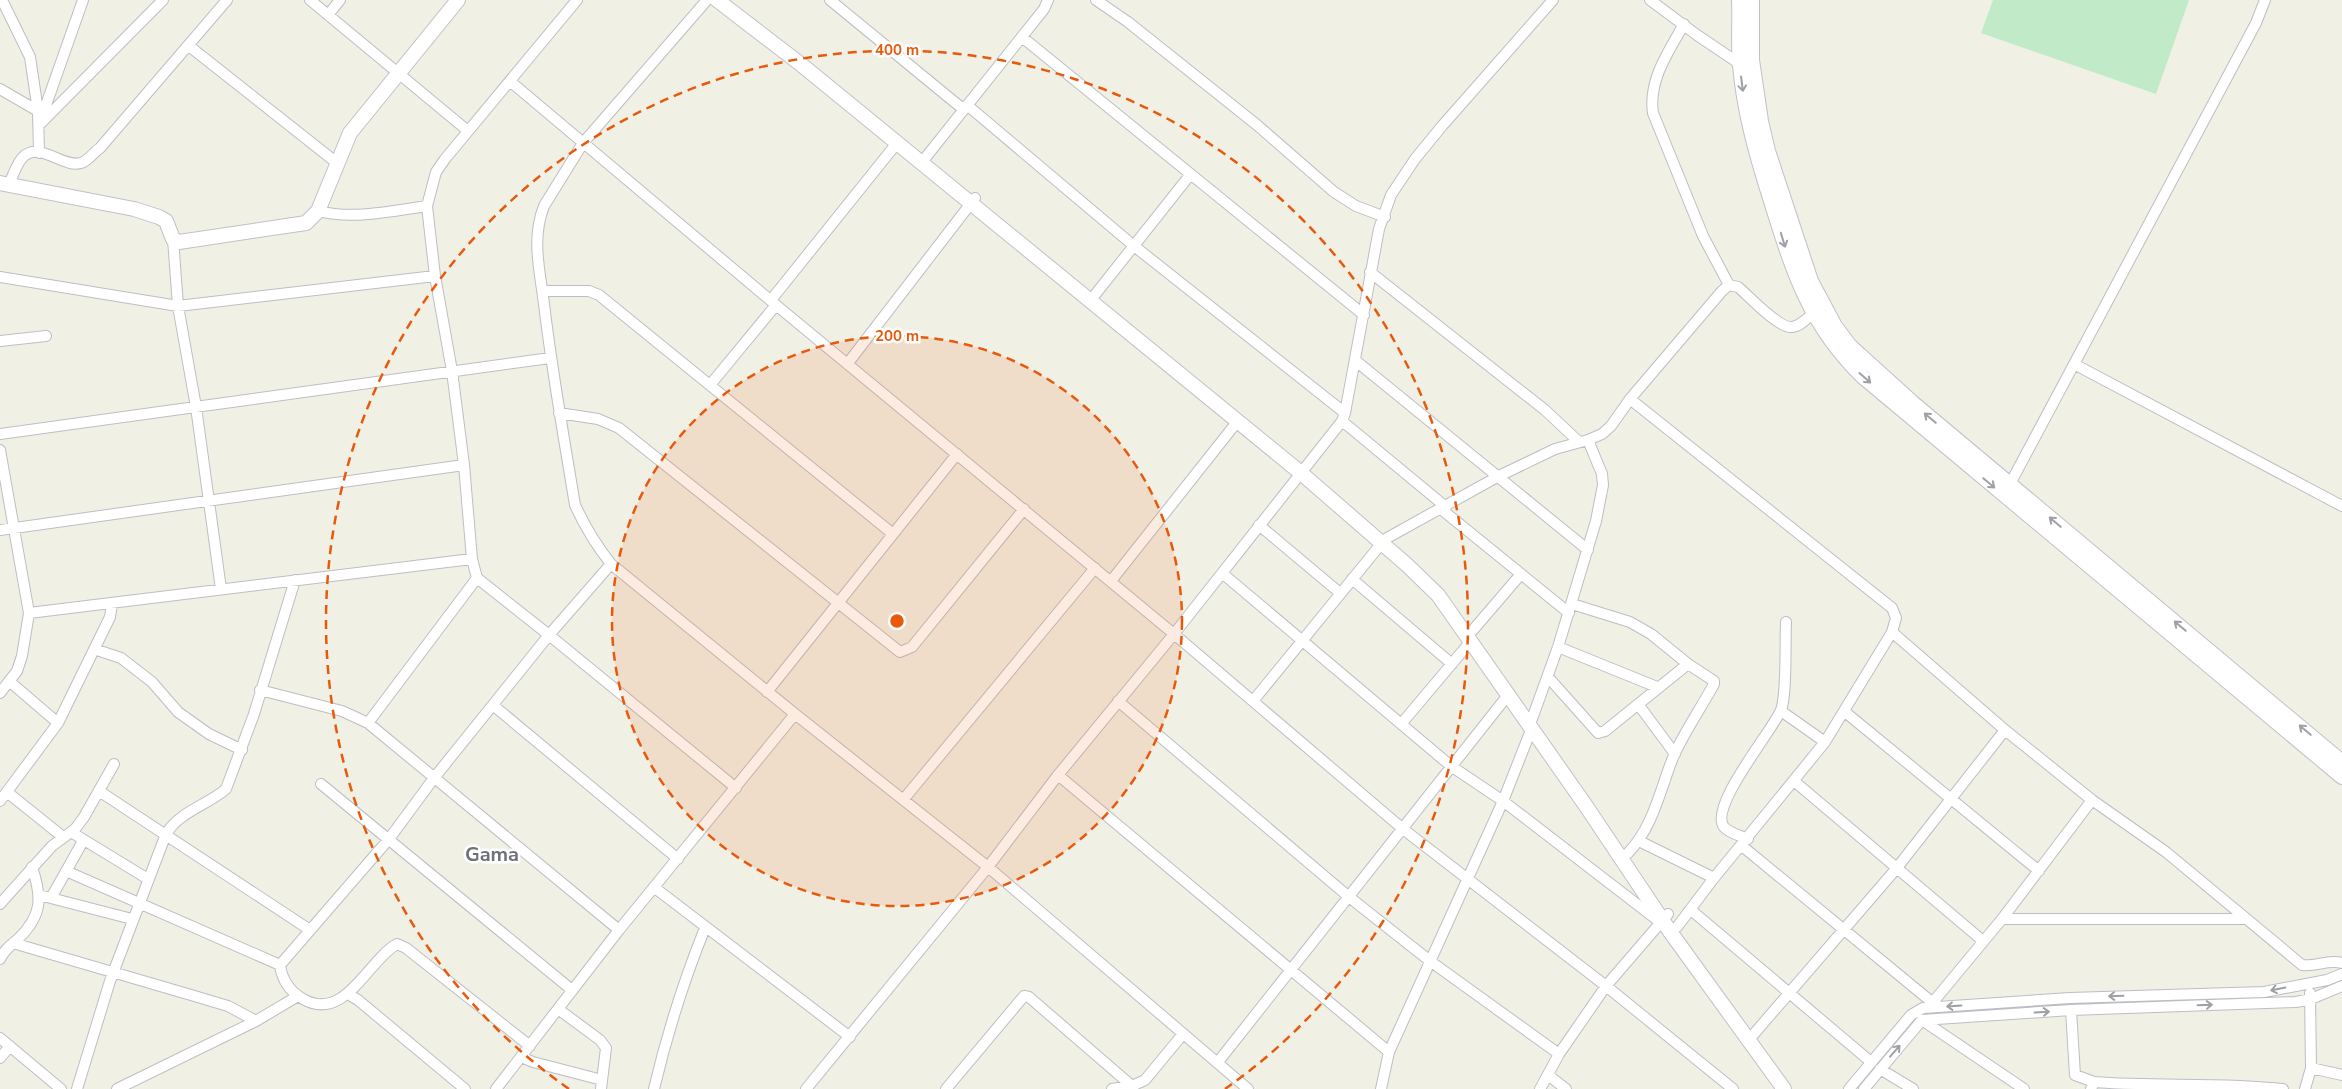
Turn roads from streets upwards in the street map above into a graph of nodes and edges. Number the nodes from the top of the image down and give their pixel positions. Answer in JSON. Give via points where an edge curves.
{"nodes":[{"id":1,"x":2,"y":0,"type":"edge"},
{"id":2,"x":84,"y":0,"type":"edge"},
{"id":3,"x":163,"y":0,"type":"edge"},
{"id":4,"x":227,"y":0,"type":"edge"},
{"id":5,"x":310,"y":0,"type":"edge"},
{"id":6,"x":340,"y":0,"type":"edge"},
{"id":7,"x":458,"y":0,"type":"edge"},
{"id":8,"x":577,"y":0,"type":"edge"},
{"id":9,"x":707,"y":0,"type":"edge"},
{"id":10,"x":717,"y":0,"type":"edge"},
{"id":11,"x":732,"y":0,"type":"edge"},
{"id":12,"x":830,"y":0,"type":"edge"},
{"id":13,"x":1048,"y":0,"type":"edge"},
{"id":14,"x":1096,"y":0,"type":"edge"},
{"id":15,"x":1552,"y":0,"type":"edge"},
{"id":16,"x":1650,"y":0,"type":"edge"},
{"id":17,"x":1739,"y":0,"type":"edge"},
{"id":18,"x":1752,"y":0,"type":"edge"},
{"id":19,"x":2265,"y":0,"type":"edge"},
{"id":20,"x":328,"y":15,"type":"junction"},
{"id":21,"x":1684,"y":24,"type":"junction"},
{"id":22,"x":1022,"y":37,"type":"junction"},
{"id":23,"x":189,"y":46,"type":"junction"},
{"id":24,"x":1740,"y":64,"type":"junction"},
{"id":25,"x":399,"y":73,"type":"junction"},
{"id":26,"x":511,"y":82,"type":"junction"},
{"id":27,"x":0,"y":89,"type":"edge"},
{"id":28,"x":965,"y":107,"type":"junction"},
{"id":29,"x":38,"y":111,"type":"junction"},
{"id":30,"x":38,"y":125,"type":"junction"},
{"id":31,"x":468,"y":131,"type":"junction"},
{"id":32,"x":583,"y":143,"type":"junction"},
{"id":33,"x":898,"y":143,"type":"junction"},
{"id":34,"x":39,"y":152,"type":"junction"},
{"id":35,"x":926,"y":157,"type":"junction"},
{"id":36,"x":337,"y":163,"type":"junction"},
{"id":37,"x":1190,"y":175,"type":"junction"},
{"id":38,"x":4,"y":183,"type":"edge"},
{"id":39,"x":973,"y":201,"type":"junction"},
{"id":40,"x":427,"y":206,"type":"junction"},
{"id":41,"x":318,"y":211,"type":"junction"},
{"id":42,"x":1384,"y":216,"type":"junction"},
{"id":43,"x":173,"y":239,"type":"junction"},
{"id":44,"x":1134,"y":246,"type":"junction"},
{"id":45,"x":1370,"y":272,"type":"junction"},
{"id":46,"x":435,"y":276,"type":"junction"},
{"id":47,"x":0,"y":277,"type":"edge"},
{"id":48,"x":1729,"y":285,"type":"junction"},
{"id":49,"x":543,"y":292,"type":"junction"},
{"id":50,"x":1094,"y":296,"type":"junction"},
{"id":51,"x":773,"y":302,"type":"junction"},
{"id":52,"x":178,"y":306,"type":"junction"},
{"id":53,"x":1818,"y":310,"type":"junction"},
{"id":54,"x":1364,"y":315,"type":"junction"},
{"id":55,"x":46,"y":336,"type":"dead end"},
{"id":56,"x":0,"y":341,"type":"edge"},
{"id":57,"x":550,"y":358,"type":"junction"},
{"id":58,"x":1356,"y":361,"type":"junction"},
{"id":59,"x":848,"y":362,"type":"junction"},
{"id":60,"x":2074,"y":364,"type":"junction"},
{"id":61,"x":452,"y":371,"type":"junction"},
{"id":62,"x":710,"y":385,"type":"junction"},
{"id":63,"x":1630,"y":399,"type":"junction"},
{"id":64,"x":196,"y":407,"type":"junction"},
{"id":65,"x":559,"y":413,"type":"junction"},
{"id":66,"x":1344,"y":417,"type":"junction"},
{"id":67,"x":1238,"y":422,"type":"junction"},
{"id":68,"x":0,"y":434,"type":"edge"},
{"id":69,"x":1583,"y":441,"type":"junction"},
{"id":70,"x":0,"y":450,"type":"edge"},
{"id":71,"x":957,"y":454,"type":"junction"},
{"id":72,"x":464,"y":465,"type":"junction"},
{"id":73,"x":1303,"y":471,"type":"junction"},
{"id":74,"x":1499,"y":476,"type":"junction"},
{"id":75,"x":2010,"y":484,"type":"junction"},
{"id":76,"x":209,"y":501,"type":"junction"},
{"id":77,"x":2342,"y":506,"type":"edge"},
{"id":78,"x":1443,"y":508,"type":"junction"},
{"id":79,"x":1024,"y":509,"type":"junction"},
{"id":80,"x":1259,"y":525,"type":"junction"},
{"id":81,"x":14,"y":529,"type":"junction"},
{"id":82,"x":0,"y":530,"type":"edge"},
{"id":83,"x":893,"y":534,"type":"junction"},
{"id":84,"x":1384,"y":541,"type":"junction"},
{"id":85,"x":1588,"y":550,"type":"junction"},
{"id":86,"x":472,"y":559,"type":"junction"},
{"id":87,"x":611,"y":564,"type":"junction"},
{"id":88,"x":1095,"y":568,"type":"junction"},
{"id":89,"x":1222,"y":573,"type":"junction"},
{"id":90,"x":1521,"y":574,"type":"junction"},
{"id":91,"x":477,"y":578,"type":"junction"},
{"id":92,"x":1352,"y":578,"type":"junction"},
{"id":93,"x":294,"y":580,"type":"junction"},
{"id":94,"x":1111,"y":581,"type":"junction"},
{"id":95,"x":221,"y":589,"type":"junction"},
{"id":96,"x":1340,"y":593,"type":"junction"},
{"id":97,"x":112,"y":603,"type":"junction"},
{"id":98,"x":837,"y":604,"type":"junction"},
{"id":99,"x":1570,"y":608,"type":"junction"},
{"id":100,"x":29,"y":613,"type":"junction"},
{"id":101,"x":1786,"y":622,"type":"dead end"},
{"id":102,"x":1892,"y":632,"type":"junction"},
{"id":103,"x":550,"y":634,"type":"junction"},
{"id":104,"x":1174,"y":634,"type":"junction"},
{"id":105,"x":1472,"y":636,"type":"junction"},
{"id":106,"x":1302,"y":640,"type":"junction"},
{"id":107,"x":1558,"y":647,"type":"junction"},
{"id":108,"x":94,"y":649,"type":"junction"},
{"id":109,"x":1452,"y":664,"type":"junction"},
{"id":110,"x":1688,"y":664,"type":"junction"},
{"id":111,"x":1548,"y":677,"type":"junction"},
{"id":112,"x":9,"y":681,"type":"junction"},
{"id":113,"x":1657,"y":687,"type":"junction"},
{"id":114,"x":260,"y":690,"type":"junction"},
{"id":115,"x":767,"y":692,"type":"junction"},
{"id":116,"x":0,"y":693,"type":"edge"},
{"id":117,"x":1508,"y":695,"type":"junction"},
{"id":118,"x":1118,"y":701,"type":"junction"},
{"id":119,"x":1253,"y":701,"type":"junction"},
{"id":120,"x":1638,"y":704,"type":"junction"},
{"id":121,"x":494,"y":706,"type":"junction"},
{"id":122,"x":1781,"y":711,"type":"junction"},
{"id":123,"x":1845,"y":712,"type":"junction"},
{"id":124,"x":795,"y":714,"type":"junction"},
{"id":125,"x":58,"y":723,"type":"junction"},
{"id":126,"x":368,"y":723,"type":"junction"},
{"id":127,"x":1402,"y":723,"type":"junction"},
{"id":128,"x":1532,"y":724,"type":"junction"},
{"id":129,"x":2005,"y":730,"type":"junction"},
{"id":130,"x":1825,"y":742,"type":"junction"},
{"id":131,"x":242,"y":750,"type":"junction"},
{"id":132,"x":1675,"y":754,"type":"junction"},
{"id":133,"x":2342,"y":762,"type":"edge"},
{"id":134,"x":114,"y":764,"type":"dead end"},
{"id":135,"x":1451,"y":766,"type":"junction"},
{"id":136,"x":1058,"y":775,"type":"junction"},
{"id":137,"x":2342,"y":777,"type":"edge"},
{"id":138,"x":434,"y":778,"type":"junction"},
{"id":139,"x":1794,"y":781,"type":"junction"},
{"id":140,"x":320,"y":784,"type":"dead end"},
{"id":141,"x":736,"y":788,"type":"junction"},
{"id":142,"x":99,"y":791,"type":"junction"},
{"id":143,"x":7,"y":792,"type":"junction"},
{"id":144,"x":903,"y":800,"type":"junction"},
{"id":145,"x":2092,"y":800,"type":"junction"},
{"id":146,"x":0,"y":801,"type":"edge"},
{"id":147,"x":1503,"y":801,"type":"junction"},
{"id":148,"x":1951,"y":801,"type":"junction"},
{"id":149,"x":1403,"y":829,"type":"junction"},
{"id":150,"x":166,"y":834,"type":"junction"},
{"id":151,"x":67,"y":835,"type":"junction"},
{"id":152,"x":389,"y":839,"type":"junction"},
{"id":153,"x":83,"y":840,"type":"junction"},
{"id":154,"x":1639,"y":841,"type":"junction"},
{"id":155,"x":1745,"y":842,"type":"junction"},
{"id":156,"x":1628,"y":853,"type":"junction"},
{"id":157,"x":678,"y":859,"type":"junction"},
{"id":158,"x":32,"y":867,"type":"junction"},
{"id":159,"x":988,"y":867,"type":"junction"},
{"id":160,"x":1896,"y":869,"type":"junction"},
{"id":161,"x":66,"y":871,"type":"junction"},
{"id":162,"x":2039,"y":871,"type":"junction"},
{"id":163,"x":1468,"y":878,"type":"junction"},
{"id":164,"x":1714,"y":878,"type":"junction"},
{"id":165,"x":148,"y":879,"type":"junction"},
{"id":166,"x":655,"y":888,"type":"junction"},
{"id":167,"x":40,"y":894,"type":"junction"},
{"id":168,"x":1349,"y":897,"type":"junction"},
{"id":169,"x":51,"y":898,"type":"junction"},
{"id":170,"x":139,"y":901,"type":"junction"},
{"id":171,"x":0,"y":904,"type":"edge"},
{"id":172,"x":1690,"y":910,"type":"junction"},
{"id":173,"x":132,"y":919,"type":"junction"},
{"id":174,"x":1664,"y":919,"type":"junction"},
{"id":175,"x":2245,"y":919,"type":"junction"},
{"id":176,"x":2002,"y":920,"type":"junction"},
{"id":177,"x":1677,"y":927,"type":"junction"},
{"id":178,"x":705,"y":928,"type":"junction"},
{"id":179,"x":310,"y":930,"type":"junction"},
{"id":180,"x":619,"y":930,"type":"junction"},
{"id":181,"x":1843,"y":930,"type":"junction"},
{"id":182,"x":1983,"y":941,"type":"junction"},
{"id":183,"x":13,"y":943,"type":"junction"},
{"id":184,"x":0,"y":959,"type":"edge"},
{"id":185,"x":1430,"y":961,"type":"junction"},
{"id":186,"x":2342,"y":963,"type":"edge"},
{"id":187,"x":280,"y":965,"type":"junction"},
{"id":188,"x":1291,"y":970,"type":"junction"},
{"id":189,"x":113,"y":973,"type":"junction"},
{"id":190,"x":2342,"y":974,"type":"edge"},
{"id":191,"x":2309,"y":983,"type":"junction"},
{"id":192,"x":1606,"y":986,"type":"junction"},
{"id":193,"x":2342,"y":986,"type":"edge"},
{"id":194,"x":572,"y":990,"type":"junction"},
{"id":195,"x":1788,"y":993,"type":"junction"},
{"id":196,"x":348,"y":994,"type":"junction"},
{"id":197,"x":298,"y":996,"type":"junction"},
{"id":198,"x":2311,"y":999,"type":"junction"},
{"id":199,"x":1931,"y":1005,"type":"junction"},
{"id":200,"x":558,"y":1008,"type":"junction"},
{"id":201,"x":2071,"y":1010,"type":"junction"},
{"id":202,"x":1922,"y":1020,"type":"junction"},
{"id":203,"x":256,"y":1021,"type":"junction"},
{"id":204,"x":1184,"y":1034,"type":"junction"},
{"id":205,"x":1753,"y":1035,"type":"junction"},
{"id":206,"x":850,"y":1037,"type":"junction"},
{"id":207,"x":0,"y":1038,"type":"edge"},
{"id":208,"x":10,"y":1046,"type":"junction"},
{"id":209,"x":530,"y":1046,"type":"junction"},
{"id":210,"x":1389,"y":1052,"type":"junction"},
{"id":211,"x":1559,"y":1054,"type":"junction"},
{"id":212,"x":521,"y":1057,"type":"junction"},
{"id":213,"x":0,"y":1058,"type":"edge"},
{"id":214,"x":1218,"y":1062,"type":"junction"},
{"id":215,"x":1871,"y":1062,"type":"junction"},
{"id":216,"x":2311,"y":1068,"type":"junction"},
{"id":217,"x":1880,"y":1069,"type":"junction"},
{"id":218,"x":1548,"y":1075,"type":"junction"},
{"id":219,"x":2342,"y":1075,"type":"edge"},
{"id":220,"x":601,"y":1084,"type":"edge"},
{"id":221,"x":2092,"y":1085,"type":"edge"},
{"id":222,"x":1132,"y":1086,"type":"junction"},
{"id":223,"x":2143,"y":1087,"type":"edge"},
{"id":224,"x":61,"y":1089,"type":"edge"},
{"id":225,"x":77,"y":1089,"type":"edge"},
{"id":226,"x":117,"y":1089,"type":"edge"},
{"id":227,"x":465,"y":1089,"type":"edge"},
{"id":228,"x":496,"y":1089,"type":"edge"},
{"id":229,"x":654,"y":1089,"type":"edge"},
{"id":230,"x":806,"y":1089,"type":"edge"},
{"id":231,"x":946,"y":1089,"type":"edge"},
{"id":232,"x":1112,"y":1089,"type":"edge"},
{"id":233,"x":1248,"y":1089,"type":"edge"},
{"id":234,"x":1381,"y":1089,"type":"edge"},
{"id":235,"x":1540,"y":1089,"type":"edge"},
{"id":236,"x":1566,"y":1089,"type":"edge"},
{"id":237,"x":1734,"y":1089,"type":"edge"},
{"id":238,"x":1784,"y":1089,"type":"edge"},
{"id":239,"x":1794,"y":1089,"type":"edge"},
{"id":240,"x":1849,"y":1089,"type":"edge"},
{"id":241,"x":1864,"y":1089,"type":"edge"},
{"id":242,"x":1913,"y":1089,"type":"edge"},
{"id":243,"x":2024,"y":1089,"type":"edge"},
{"id":244,"x":2283,"y":1089,"type":"edge"},
{"id":245,"x":2305,"y":1089,"type":"edge"}],
"edges":[{"from":1,"to":29,"type":"street","via":[[30,57]]},
{"from":2,"to":30,"type":"street"},
{"from":3,"to":30,"type":"street"},
{"from":4,"to":23,"type":"street"},
{"from":5,"to":20,"type":"street"},
{"from":6,"to":20,"type":"street"},
{"from":7,"to":25,"type":"street"},
{"from":8,"to":26,"type":"street"},
{"from":9,"to":32,"type":"street"},
{"from":10,"to":33,"type":"street"},
{"from":11,"to":35,"type":"street"},
{"from":12,"to":28,"type":"street"},
{"from":13,"to":22,"type":"street"},
{"from":14,"to":42,"type":"street","via":[[1257,124],[1334,192],[1356,206]]},
{"from":15,"to":42,"type":"street","via":[[1415,160],[1392,195]]},
{"from":16,"to":21,"type":"street"},
{"from":17,"to":24,"type":"street"},
{"from":18,"to":53,"type":"street","via":[[1753,70],[1768,151]]},
{"from":19,"to":60,"type":"street","via":[[2256,23]]},
{"from":20,"to":25,"type":"street"},
{"from":21,"to":24,"type":"street"},
{"from":21,"to":48,"type":"street","via":[[1656,78],[1651,99],[1703,236]]},
{"from":22,"to":28,"type":"street"},
{"from":22,"to":37,"type":"street"},
{"from":23,"to":34,"type":"street","via":[[87,159],[74,163]]},
{"from":23,"to":36,"type":"street"},
{"from":24,"to":53,"type":"street","one_way":true,"via":[[1748,121],[1789,258]]},
{"from":25,"to":31,"type":"street"},
{"from":25,"to":36,"type":"street","via":[[350,133]]},
{"from":26,"to":31,"type":"street"},
{"from":26,"to":32,"type":"street"},
{"from":27,"to":29,"type":"street"},
{"from":28,"to":35,"type":"street"},
{"from":28,"to":44,"type":"street"},
{"from":29,"to":30,"type":"street"},
{"from":30,"to":34,"type":"street"},
{"from":31,"to":40,"type":"street","via":[[436,172]]},
{"from":32,"to":49,"type":"street","via":[[540,217],[537,259]]},
{"from":32,"to":51,"type":"street"},
{"from":33,"to":39,"type":"street"},
{"from":33,"to":51,"type":"street"},
{"from":34,"to":38,"type":"street","via":[[23,156]]},
{"from":35,"to":39,"type":"street"},
{"from":36,"to":41,"type":"street"},
{"from":37,"to":44,"type":"street"},
{"from":37,"to":54,"type":"street"},
{"from":38,"to":43,"type":"street","via":[[159,217],[166,221]]},
{"from":39,"to":50,"type":"street"},
{"from":39,"to":59,"type":"street"},
{"from":39,"to":67,"type":"street"},
{"from":40,"to":41,"type":"street","via":[[354,216]]},
{"from":40,"to":46,"type":"street"},
{"from":41,"to":43,"type":"street","via":[[306,224],[179,242]]},
{"from":42,"to":45,"type":"street"},
{"from":43,"to":52,"type":"street"},
{"from":44,"to":50,"type":"street"},
{"from":44,"to":66,"type":"street"},
{"from":45,"to":54,"type":"street"},
{"from":45,"to":69,"type":"street"},
{"from":46,"to":52,"type":"street"},
{"from":46,"to":61,"type":"street"},
{"from":47,"to":52,"type":"street"},
{"from":48,"to":53,"type":"street","via":[[1738,287],[1790,328],[1798,326]]},
{"from":48,"to":63,"type":"street"},
{"from":49,"to":57,"type":"street"},
{"from":49,"to":62,"type":"street","via":[[589,291],[599,296]]},
{"from":50,"to":73,"type":"street"},
{"from":51,"to":59,"type":"street"},
{"from":51,"to":62,"type":"street"},
{"from":52,"to":64,"type":"street"},
{"from":75,"to":53,"type":"street","one_way":true,"via":[[1876,372]]},
{"from":53,"to":137,"type":"street","one_way":true,"via":[[1830,342],[1863,377]]},
{"from":54,"to":58,"type":"street"},
{"from":55,"to":56,"type":"street"},
{"from":57,"to":61,"type":"street"},
{"from":57,"to":65,"type":"street"},
{"from":58,"to":66,"type":"street"},
{"from":58,"to":74,"type":"street"},
{"from":59,"to":71,"type":"street"},
{"from":60,"to":75,"type":"street"},
{"from":60,"to":77,"type":"street"},
{"from":61,"to":64,"type":"street"},
{"from":61,"to":72,"type":"street"},
{"from":62,"to":83,"type":"street"},
{"from":63,"to":69,"type":"street","via":[[1611,426],[1602,434]]},
{"from":63,"to":102,"type":"street","via":[[1892,608],[1896,618]]},
{"from":64,"to":68,"type":"street"},
{"from":64,"to":76,"type":"street"},
{"from":65,"to":87,"type":"street","via":[[575,504],[588,532]]},
{"from":65,"to":98,"type":"street","via":[[598,419],[618,428]]},
{"from":66,"to":73,"type":"street"},
{"from":66,"to":78,"type":"street"},
{"from":67,"to":73,"type":"street"},
{"from":67,"to":94,"type":"street"},
{"from":69,"to":74,"type":"street","via":[[1555,449]]},
{"from":69,"to":85,"type":"street","via":[[1602,474],[1603,485]]},
{"from":70,"to":81,"type":"street"},
{"from":71,"to":79,"type":"street"},
{"from":71,"to":83,"type":"street"},
{"from":72,"to":76,"type":"street"},
{"from":72,"to":86,"type":"street"},
{"from":73,"to":80,"type":"street"},
{"from":73,"to":84,"type":"street"},
{"from":74,"to":78,"type":"street"},
{"from":74,"to":85,"type":"street"},
{"from":133,"to":75,"type":"street","one_way":true},
{"from":76,"to":81,"type":"street"},
{"from":76,"to":95,"type":"street"},
{"from":78,"to":84,"type":"street"},
{"from":78,"to":90,"type":"street"},
{"from":79,"to":88,"type":"street"},
{"from":79,"to":98,"type":"street","via":[[908,650],[900,652],[894,649]]},
{"from":80,"to":89,"type":"street"},
{"from":80,"to":96,"type":"street"},
{"from":81,"to":82,"type":"street"},
{"from":81,"to":100,"type":"street"},
{"from":83,"to":98,"type":"street"},
{"from":84,"to":92,"type":"street"},
{"from":84,"to":105,"type":"street","via":[[1444,590]]},
{"from":85,"to":99,"type":"street"},
{"from":86,"to":91,"type":"street"},
{"from":86,"to":93,"type":"street"},
{"from":87,"to":103,"type":"street"},
{"from":87,"to":115,"type":"street"},
{"from":88,"to":94,"type":"street"},
{"from":88,"to":144,"type":"street"},
{"from":89,"to":104,"type":"street"},
{"from":89,"to":106,"type":"street"},
{"from":90,"to":99,"type":"street"},
{"from":90,"to":105,"type":"street"},
{"from":91,"to":103,"type":"street"},
{"from":91,"to":126,"type":"street"},
{"from":92,"to":96,"type":"street"},
{"from":92,"to":109,"type":"street"},
{"from":93,"to":95,"type":"street"},
{"from":93,"to":114,"type":"street"},
{"from":94,"to":104,"type":"street"},
{"from":95,"to":97,"type":"street"},
{"from":96,"to":106,"type":"street"},
{"from":97,"to":100,"type":"street"},
{"from":97,"to":108,"type":"street","via":[[110,617]]},
{"from":98,"to":115,"type":"street"},
{"from":99,"to":107,"type":"street"},
{"from":99,"to":110,"type":"street","via":[[1630,622],[1652,634]]},
{"from":100,"to":112,"type":"street","via":[[22,656]]},
{"from":101,"to":122,"type":"street"},
{"from":102,"to":123,"type":"street"},
{"from":102,"to":129,"type":"street"},
{"from":103,"to":121,"type":"street"},
{"from":103,"to":141,"type":"street"},
{"from":104,"to":118,"type":"street"},
{"from":104,"to":119,"type":"street"},
{"from":105,"to":109,"type":"street"},
{"from":105,"to":117,"type":"street"},
{"from":105,"to":128,"type":"street"},
{"from":106,"to":119,"type":"street"},
{"from":106,"to":127,"type":"street"},
{"from":107,"to":111,"type":"street"},
{"from":107,"to":113,"type":"street"},
{"from":108,"to":125,"type":"street"},
{"from":108,"to":131,"type":"street","via":[[120,658],[152,682],[178,712],[209,734]]},
{"from":109,"to":127,"type":"street"},
{"from":110,"to":113,"type":"street"},
{"from":110,"to":132,"type":"street","via":[[1713,679],[1714,684]]},
{"from":111,"to":120,"type":"street","via":[[1598,733]]},
{"from":111,"to":128,"type":"street"},
{"from":112,"to":116,"type":"street"},
{"from":112,"to":125,"type":"street"},
{"from":113,"to":120,"type":"street"},
{"from":114,"to":126,"type":"street","via":[[342,711]]},
{"from":114,"to":131,"type":"street"},
{"from":115,"to":124,"type":"street"},
{"from":117,"to":128,"type":"street"},
{"from":117,"to":135,"type":"street"},
{"from":118,"to":136,"type":"street"},
{"from":118,"to":168,"type":"street"},
{"from":119,"to":149,"type":"street"},
{"from":120,"to":132,"type":"street"},
{"from":121,"to":138,"type":"street"},
{"from":121,"to":157,"type":"street"},
{"from":122,"to":130,"type":"street"},
{"from":122,"to":155,"type":"street","via":[[1732,787],[1722,817],[1726,829]]},
{"from":123,"to":130,"type":"street"},
{"from":123,"to":148,"type":"street"},
{"from":124,"to":141,"type":"street"},
{"from":124,"to":144,"type":"street"},
{"from":125,"to":143,"type":"street"},
{"from":126,"to":138,"type":"street"},
{"from":127,"to":135,"type":"street"},
{"from":128,"to":147,"type":"street"},
{"from":128,"to":156,"type":"street"},
{"from":128,"to":174,"type":"street"},
{"from":129,"to":145,"type":"street"},
{"from":129,"to":148,"type":"street"},
{"from":130,"to":139,"type":"street"},
{"from":131,"to":150,"type":"street","via":[[226,789],[173,822]]},
{"from":132,"to":154,"type":"street","via":[[1648,827]]},
{"from":134,"to":142,"type":"street"},
{"from":135,"to":147,"type":"street"},
{"from":135,"to":149,"type":"street"},
{"from":136,"to":159,"type":"street"},
{"from":136,"to":188,"type":"street"},
{"from":138,"to":152,"type":"street"},
{"from":138,"to":180,"type":"street"},
{"from":139,"to":155,"type":"street"},
{"from":139,"to":160,"type":"street"},
{"from":140,"to":152,"type":"street"},
{"from":141,"to":157,"type":"street"},
{"from":142,"to":150,"type":"street"},
{"from":142,"to":151,"type":"street","via":[[84,818]]},
{"from":143,"to":146,"type":"street"},
{"from":143,"to":151,"type":"street"},
{"from":144,"to":159,"type":"street"},
{"from":145,"to":162,"type":"street"},
{"from":145,"to":175,"type":"street","via":[[2166,852]]},
{"from":147,"to":163,"type":"street"},
{"from":147,"to":174,"type":"street"},
{"from":148,"to":160,"type":"street"},
{"from":148,"to":162,"type":"street"},
{"from":149,"to":163,"type":"street"},
{"from":149,"to":168,"type":"street"},
{"from":150,"to":165,"type":"street"},
{"from":150,"to":179,"type":"street"},
{"from":151,"to":153,"type":"street"},
{"from":151,"to":158,"type":"street"},
{"from":152,"to":179,"type":"street"},
{"from":152,"to":194,"type":"street"},
{"from":153,"to":161,"type":"street"},
{"from":153,"to":165,"type":"street"},
{"from":154,"to":156,"type":"street"},
{"from":154,"to":164,"type":"street"},
{"from":155,"to":164,"type":"street"},
{"from":155,"to":181,"type":"street"},
{"from":156,"to":174,"type":"street"},
{"from":157,"to":166,"type":"street"},
{"from":158,"to":167,"type":"street"},
{"from":158,"to":171,"type":"street"},
{"from":159,"to":204,"type":"street"},
{"from":159,"to":206,"type":"street"},
{"from":160,"to":181,"type":"street"},
{"from":160,"to":182,"type":"street"},
{"from":161,"to":169,"type":"street"},
{"from":161,"to":170,"type":"street"},
{"from":162,"to":176,"type":"street"},
{"from":163,"to":185,"type":"street"},
{"from":163,"to":192,"type":"street"},
{"from":164,"to":172,"type":"street"},
{"from":165,"to":170,"type":"street"},
{"from":166,"to":178,"type":"street"},
{"from":166,"to":180,"type":"street"},
{"from":167,"to":169,"type":"street"},
{"from":167,"to":183,"type":"street","via":[[34,916]]},
{"from":168,"to":185,"type":"street"},
{"from":168,"to":188,"type":"street"},
{"from":169,"to":173,"type":"street"},
{"from":170,"to":173,"type":"street"},
{"from":170,"to":187,"type":"street"},
{"from":172,"to":177,"type":"street"},
{"from":172,"to":195,"type":"street"},
{"from":173,"to":189,"type":"street"},
{"from":174,"to":177,"type":"street"},
{"from":174,"to":192,"type":"street"},
{"from":174,"to":238,"type":"street"},
{"from":175,"to":176,"type":"street"},
{"from":175,"to":186,"type":"street","via":[[2302,965],[2332,960]]},
{"from":176,"to":182,"type":"street"},
{"from":177,"to":205,"type":"street"},
{"from":178,"to":206,"type":"street"},
{"from":178,"to":229,"type":"street","via":[[686,974]]},
{"from":179,"to":187,"type":"street"},
{"from":180,"to":194,"type":"street"},
{"from":181,"to":195,"type":"street"},
{"from":181,"to":199,"type":"street"},
{"from":182,"to":199,"type":"street"},
{"from":183,"to":184,"type":"street"},
{"from":183,"to":189,"type":"street"},
{"from":185,"to":210,"type":"street"},
{"from":185,"to":211,"type":"street"},
{"from":187,"to":197,"type":"street","via":[[287,985]]},
{"from":188,"to":210,"type":"street"},
{"from":188,"to":214,"type":"street"},
{"from":189,"to":203,"type":"street","via":[[228,1006]]},
{"from":189,"to":225,"type":"street"},
{"from":190,"to":191,"type":"street"},
{"from":191,"to":198,"type":"street"},
{"from":191,"to":199,"type":"street","one_way":true,"via":[[2264,992]]},
{"from":192,"to":211,"type":"street"},
{"from":192,"to":237,"type":"street"},
{"from":193,"to":198,"type":"street"},
{"from":194,"to":200,"type":"street"},
{"from":195,"to":205,"type":"street"},
{"from":195,"to":215,"type":"street"},
{"from":196,"to":197,"type":"street","via":[[325,1005],[311,1004]]},
{"from":196,"to":209,"type":"street","via":[[397,944]]},
{"from":196,"to":227,"type":"street"},
{"from":197,"to":203,"type":"street"},
{"from":201,"to":198,"type":"street","one_way":true},
{"from":198,"to":216,"type":"street"},
{"from":199,"to":215,"type":"street","via":[[1911,1015]]},
{"from":200,"to":209,"type":"street"},
{"from":200,"to":220,"type":"street","via":[[604,1044]]},
{"from":202,"to":201,"type":"street","one_way":true},
{"from":201,"to":221,"type":"street","via":[[2075,1075]]},
{"from":217,"to":202,"type":"street","one_way":true},
{"from":202,"to":243,"type":"street"},
{"from":203,"to":226,"type":"street"},
{"from":204,"to":214,"type":"street"},
{"from":204,"to":222,"type":"street","via":[[1145,1080]]},
{"from":205,"to":239,"type":"street"},
{"from":206,"to":230,"type":"street"},
{"from":207,"to":208,"type":"street"},
{"from":208,"to":213,"type":"street"},
{"from":208,"to":224,"type":"street"},
{"from":209,"to":212,"type":"street"},
{"from":210,"to":234,"type":"street"},
{"from":211,"to":218,"type":"street"},
{"from":212,"to":220,"type":"street"},
{"from":212,"to":228,"type":"street"},
{"from":214,"to":233,"type":"street"},
{"from":215,"to":240,"type":"street"},
{"from":216,"to":219,"type":"street"},
{"from":216,"to":245,"type":"street"},
{"from":217,"to":241,"type":"street"},
{"from":217,"to":242,"type":"street"},
{"from":218,"to":235,"type":"street"},
{"from":218,"to":236,"type":"street"},
{"from":221,"to":223,"type":"street"},
{"from":222,"to":231,"type":"street","via":[[1024,996]]},
{"from":222,"to":232,"type":"street"},
{"from":223,"to":244,"type":"street","via":[[2247,1085]]}]}
